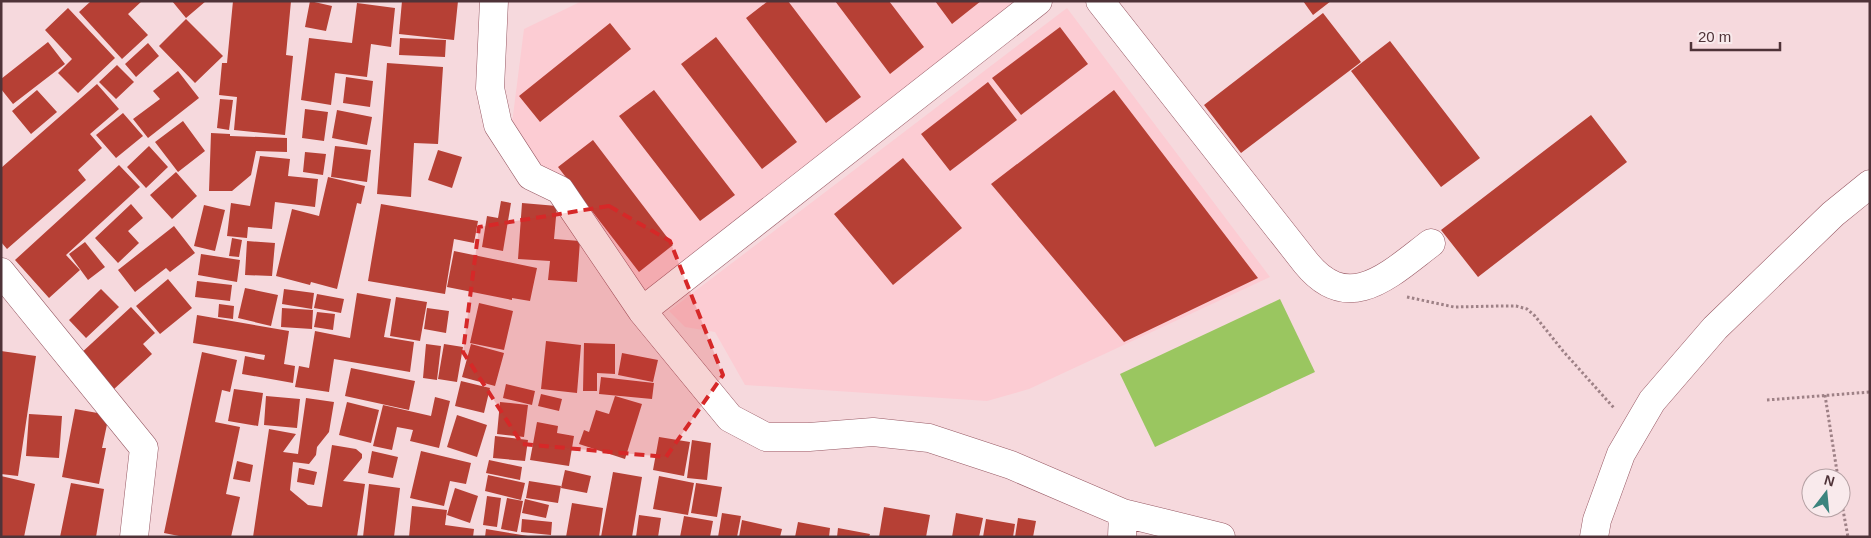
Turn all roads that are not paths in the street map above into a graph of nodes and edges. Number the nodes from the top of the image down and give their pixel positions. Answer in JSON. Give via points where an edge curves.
{"nodes":[{"id":1,"x":494,"y":1,"type":"edge"},
{"id":2,"x":1038,"y":1,"type":"edge"},
{"id":3,"x":1100,"y":1,"type":"edge"},
{"id":4,"x":1870,"y":184,"type":"edge"},
{"id":5,"x":1431,"y":243,"type":"dead end"},
{"id":6,"x":1,"y":272,"type":"edge"},
{"id":7,"x":642,"y":311,"type":"junction"},
{"id":8,"x":1123,"y":525,"type":"edge"},
{"id":9,"x":134,"y":537,"type":"edge"},
{"id":10,"x":1221,"y":537,"type":"edge"},
{"id":11,"x":1594,"y":537,"type":"edge"}],
"edges":[{"from":1,"to":7,"type":"street","via":[[490,88],[498,125],[531,176],[560,190]]},
{"from":2,"to":7,"type":"street"},
{"from":3,"to":5,"type":"street","via":[[1315,274],[1327,283],[1356,289],[1370,285]]},
{"from":4,"to":11,"type":"street","via":[[1832,214],[1716,328],[1652,401],[1622,454],[1597,520]]},
{"from":6,"to":9,"type":"street","via":[[144,448]]},
{"from":7,"to":8,"type":"street","via":[[730,418],[766,437],[873,432],[928,438],[1012,465]]},
{"from":8,"to":10,"type":"street"}]}
